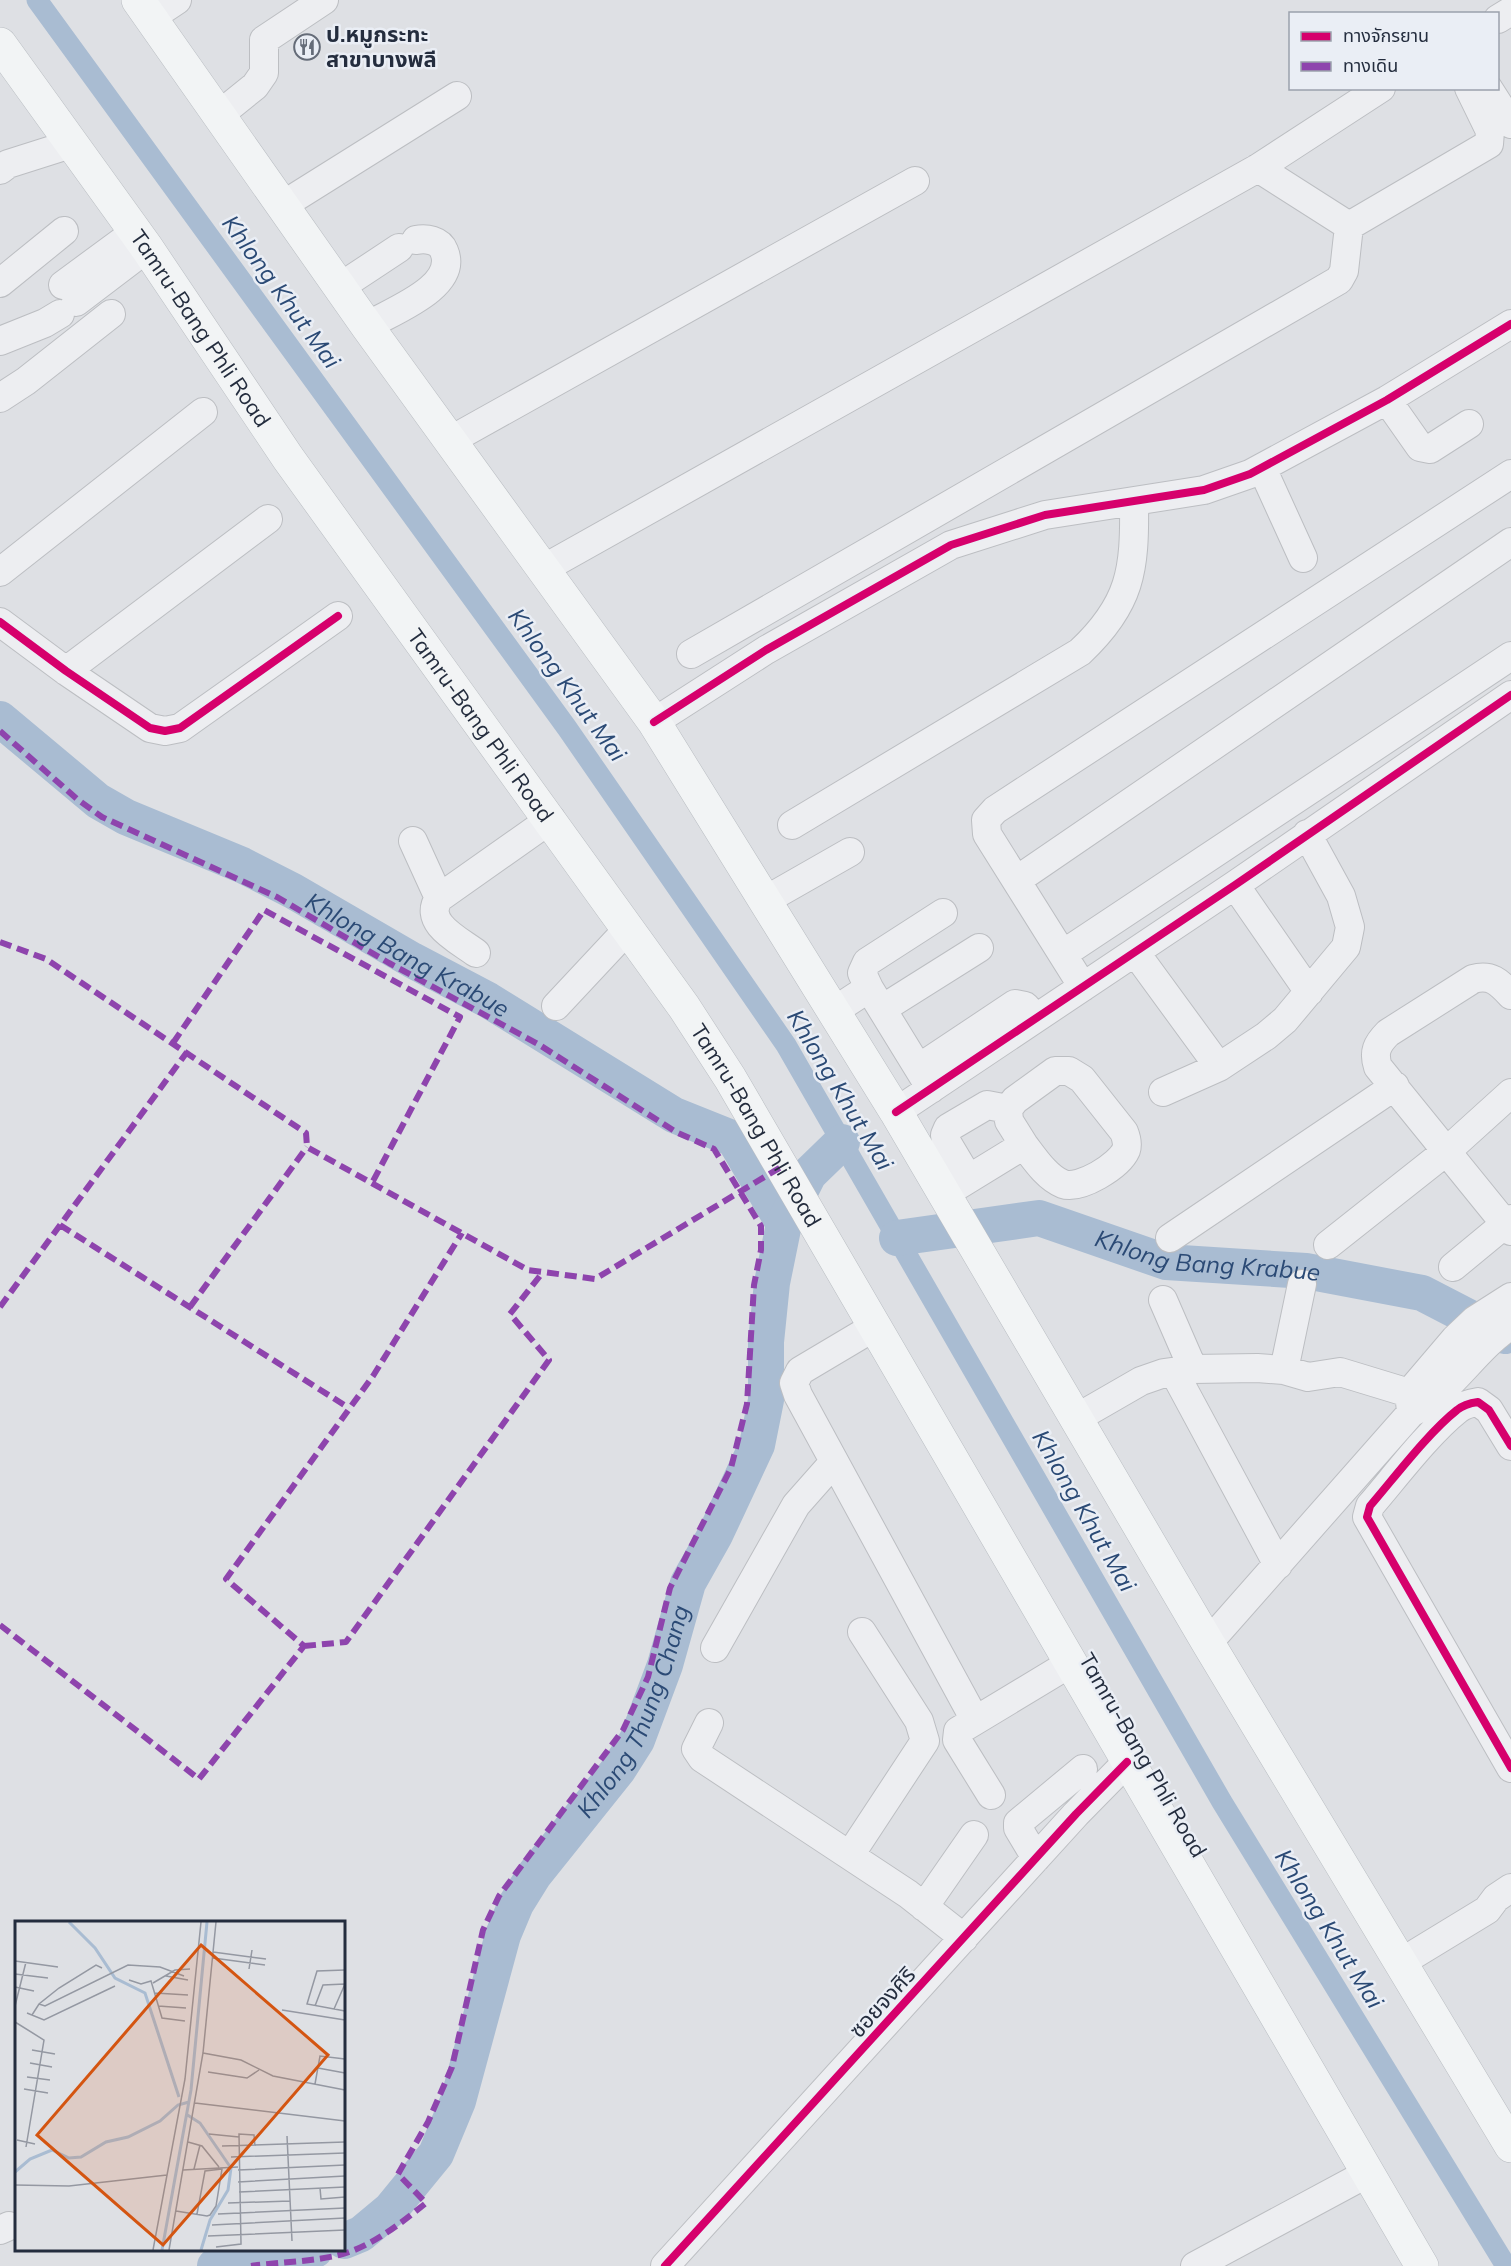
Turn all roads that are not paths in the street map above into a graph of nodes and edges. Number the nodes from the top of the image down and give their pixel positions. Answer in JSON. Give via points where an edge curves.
{"nodes":[{"id":1,"x":177,"y":0,"type":"edge"},
{"id":2,"x":324,"y":0,"type":"edge"},
{"id":3,"x":144,"y":9,"type":"edge"},
{"id":4,"x":0,"y":44,"type":"edge"},
{"id":5,"x":1378,"y":90,"type":"edge"},
{"id":6,"x":1470,"y":90,"type":"edge"},
{"id":7,"x":1489,"y":90,"type":"edge"},
{"id":8,"x":457,"y":96,"type":"dead end"},
{"id":9,"x":219,"y":115,"type":"junction"},
{"id":10,"x":1511,"y":124,"type":"edge"},
{"id":11,"x":71,"y":144,"type":"junction"},
{"id":12,"x":3,"y":162,"type":"edge"},
{"id":13,"x":1257,"y":168,"type":"junction"},
{"id":14,"x":915,"y":181,"type":"dead end"},
{"id":15,"x":283,"y":206,"type":"junction"},
{"id":16,"x":1348,"y":226,"type":"junction"},
{"id":17,"x":64,"y":231,"type":"dead end"},
{"id":18,"x":141,"y":240,"type":"junction"},
{"id":19,"x":0,"y":283,"type":"edge"},
{"id":20,"x":340,"y":287,"type":"junction"},
{"id":21,"x":111,"y":314,"type":"dead end"},
{"id":22,"x":1511,"y":324,"type":"edge"},
{"id":23,"x":367,"y":326,"type":"junction"},
{"id":24,"x":6,"y":338,"type":"edge"},
{"id":25,"x":0,"y":398,"type":"edge"},
{"id":26,"x":1387,"y":400,"type":"junction"},
{"id":27,"x":203,"y":412,"type":"dead end"},
{"id":28,"x":1469,"y":424,"type":"dead end"},
{"id":29,"x":451,"y":440,"type":"junction"},
{"id":30,"x":1263,"y":468,"type":"junction"},
{"id":31,"x":1511,"y":474,"type":"edge"},
{"id":32,"x":1134,"y":503,"type":"junction"},
{"id":33,"x":268,"y":519,"type":"dead end"},
{"id":34,"x":1511,"y":542,"type":"edge"},
{"id":35,"x":1303,"y":558,"type":"dead end"},
{"id":36,"x":543,"y":569,"type":"junction"},
{"id":37,"x":0,"y":572,"type":"edge"},
{"id":38,"x":338,"y":616,"type":"dead end"},
{"id":39,"x":0,"y":622,"type":"edge"},
{"id":40,"x":691,"y":654,"type":"dead end"},
{"id":41,"x":1511,"y":656,"type":"edge"},
{"id":42,"x":66,"y":671,"type":"junction"},
{"id":43,"x":1511,"y":695,"type":"edge"},
{"id":44,"x":654,"y":722,"type":"junction"},
{"id":45,"x":551,"y":819,"type":"junction"},
{"id":46,"x":792,"y":825,"type":"dead end"},
{"id":47,"x":1307,"y":834,"type":"junction"},
{"id":48,"x":413,"y":841,"type":"dead end"},
{"id":49,"x":850,"y":852,"type":"dead end"},
{"id":50,"x":1017,"y":880,"type":"junction"},
{"id":51,"x":1235,"y":885,"type":"junction"},
{"id":52,"x":440,"y":898,"type":"junction"},
{"id":53,"x":764,"y":901,"type":"junction"},
{"id":54,"x":943,"y":913,"type":"dead end"},
{"id":55,"x":628,"y":929,"type":"junction"},
{"id":56,"x":980,"y":948,"type":"dead end"},
{"id":57,"x":1135,"y":951,"type":"junction"},
{"id":58,"x":476,"y":953,"type":"dead end"},
{"id":59,"x":1063,"y":954,"type":"junction"},
{"id":60,"x":1083,"y":987,"type":"junction"},
{"id":61,"x":1309,"y":992,"type":"junction"},
{"id":62,"x":1511,"y":995,"type":"edge"},
{"id":63,"x":876,"y":998,"type":"junction"},
{"id":64,"x":556,"y":1006,"type":"dead end"},
{"id":65,"x":834,"y":1011,"type":"junction"},
{"id":66,"x":1219,"y":1067,"type":"junction"},
{"id":67,"x":925,"y":1079,"type":"junction"},
{"id":68,"x":1395,"y":1086,"type":"junction"},
{"id":69,"x":1163,"y":1092,"type":"dead end"},
{"id":70,"x":1511,"y":1093,"type":"edge"},
{"id":71,"x":1008,"y":1109,"type":"junction"},
{"id":72,"x":896,"y":1112,"type":"junction"},
{"id":73,"x":1023,"y":1145,"type":"junction"},
{"id":74,"x":1448,"y":1150,"type":"junction"},
{"id":75,"x":952,"y":1189,"type":"junction"},
{"id":76,"x":1509,"y":1225,"type":"edge"},
{"id":77,"x":1170,"y":1238,"type":"dead end"},
{"id":78,"x":1328,"y":1245,"type":"dead end"},
{"id":79,"x":1453,"y":1267,"type":"dead end"},
{"id":80,"x":1302,"y":1284,"type":"dead end"},
{"id":81,"x":1511,"y":1297,"type":"edge"},
{"id":82,"x":1163,"y":1300,"type":"dead end"},
{"id":83,"x":1494,"y":1326,"type":"edge"},
{"id":84,"x":874,"y":1327,"type":"junction"},
{"id":85,"x":1184,"y":1370,"type":"junction"},
{"id":86,"x":1284,"y":1370,"type":"junction"},
{"id":87,"x":1416,"y":1404,"type":"junction"},
{"id":88,"x":1075,"y":1419,"type":"junction"},
{"id":89,"x":1511,"y":1446,"type":"edge"},
{"id":90,"x":834,"y":1462,"type":"junction"},
{"id":91,"x":1278,"y":1565,"type":"junction"},
{"id":92,"x":862,"y":1632,"type":"dead end"},
{"id":93,"x":1208,"y":1643,"type":"junction"},
{"id":94,"x":715,"y":1648,"type":"dead end"},
{"id":95,"x":1069,"y":1664,"type":"junction"},
{"id":96,"x":975,"y":1720,"type":"junction"},
{"id":97,"x":709,"y":1723,"type":"dead end"},
{"id":98,"x":1127,"y":1762,"type":"junction"},
{"id":99,"x":1511,"y":1768,"type":"edge"},
{"id":100,"x":1083,"y":1769,"type":"dead end"},
{"id":101,"x":991,"y":1795,"type":"dead end"},
{"id":102,"x":974,"y":1835,"type":"dead end"},
{"id":103,"x":850,"y":1856,"type":"junction"},
{"id":104,"x":1036,"y":1858,"type":"junction"},
{"id":105,"x":1503,"y":1893,"type":"edge"},
{"id":106,"x":924,"y":1907,"type":"junction"},
{"id":107,"x":964,"y":1938,"type":"junction"},
{"id":108,"x":1396,"y":1956,"type":"junction"},
{"id":109,"x":1511,"y":2146,"type":"edge"},
{"id":110,"x":1368,"y":2173,"type":"junction"},
{"id":111,"x":665,"y":2266,"type":"edge"},
{"id":112,"x":1195,"y":2266,"type":"edge"},
{"id":113,"x":1422,"y":2266,"type":"edge"}],
"edges":[{"from":1,"to":3,"type":"street"},
{"from":2,"to":9,"type":"street","via":[[264,39],[264,73],[255,86]]},
{"from":3,"to":9,"type":"main road"},
{"from":4,"to":11,"type":"main road","name":"Tamru-Bang Phli Road"},
{"from":5,"to":13,"type":"street"},
{"from":6,"to":16,"type":"street","via":[[1490,131],[1489,144]]},
{"from":7,"to":10,"type":"street"},
{"from":8,"to":15,"type":"street"},
{"from":9,"to":15,"type":"main road"},
{"from":11,"to":12,"type":"street"},
{"from":11,"to":18,"type":"main road","name":"Tamru-Bang Phli Road"},
{"from":13,"to":16,"type":"street"},
{"from":13,"to":36,"type":"street"},
{"from":14,"to":29,"type":"street"},
{"from":15,"to":20,"type":"main road"},
{"from":16,"to":40,"type":"street","via":[[1344,271],[1339,280]]},
{"from":17,"to":19,"type":"street"},
{"from":18,"to":24,"type":"street","via":[[62,299],[33,308]]},
{"from":18,"to":45,"type":"main road","name":"Tamru-Bang Phli Road","via":[[288,458]]},
{"from":20,"to":23,"type":"main road"},
{"from":20,"to":23,"type":"street","via":[[408,244],[427,238],[442,246],[447,257],[444,276],[434,288]]},
{"from":21,"to":25,"type":"street"},
{"from":22,"to":26,"type":"street"},
{"from":23,"to":29,"type":"main road"},
{"from":26,"to":28,"type":"street","via":[[1420,447],[1430,449]]},
{"from":26,"to":30,"type":"street"},
{"from":27,"to":37,"type":"street"},
{"from":29,"to":36,"type":"main road"},
{"from":30,"to":32,"type":"street","via":[[1204,490]]},
{"from":30,"to":35,"type":"street"},
{"from":31,"to":50,"type":"street","via":[[995,810],[986,820],[987,834]]},
{"from":32,"to":44,"type":"street","via":[[1045,516],[951,545],[766,650]]},
{"from":32,"to":46,"type":"street","via":[[1135,554],[1122,602],[1100,633],[1080,652]]},
{"from":33,"to":42,"type":"street"},
{"from":34,"to":50,"type":"street"},
{"from":36,"to":44,"type":"main road"},
{"from":38,"to":42,"type":"street","via":[[180,728],[150,728]]},
{"from":39,"to":42,"type":"street"},
{"from":41,"to":59,"type":"street"},
{"from":43,"to":47,"type":"street"},
{"from":44,"to":53,"type":"main road"},
{"from":45,"to":52,"type":"street"},
{"from":45,"to":55,"type":"main road","name":"Tamru-Bang Phli Road"},
{"from":47,"to":51,"type":"street"},
{"from":47,"to":61,"type":"street","via":[[1341,896],[1350,927],[1346,947]]},
{"from":48,"to":52,"type":"street"},
{"from":49,"to":53,"type":"street"},
{"from":50,"to":59,"type":"street"},
{"from":51,"to":57,"type":"street"},
{"from":51,"to":61,"type":"street"},
{"from":52,"to":58,"type":"street","via":[[434,906],[435,918]]},
{"from":53,"to":65,"type":"main road"},
{"from":54,"to":63,"type":"street","via":[[867,962],[862,973]]},
{"from":55,"to":64,"type":"street"},
{"from":55,"to":84,"type":"main road","name":"Tamru-Bang Phli Road","via":[[684,1006]]},
{"from":56,"to":63,"type":"street"},
{"from":57,"to":60,"type":"street"},
{"from":57,"to":66,"type":"street"},
{"from":59,"to":60,"type":"street"},
{"from":60,"to":67,"type":"street","via":[[1036,1018]]},
{"from":61,"to":66,"type":"street","via":[[1266,1036]]},
{"from":62,"to":68,"type":"street","via":[[1497,981],[1485,976],[1473,979],[1388,1033],[1379,1042],[1375,1058]]},
{"from":63,"to":65,"type":"street"},
{"from":63,"to":67,"type":"street"},
{"from":65,"to":72,"type":"main road"},
{"from":66,"to":69,"type":"street"},
{"from":67,"to":72,"type":"street"},
{"from":68,"to":74,"type":"street"},
{"from":68,"to":77,"type":"street"},
{"from":70,"to":74,"type":"street"},
{"from":71,"to":73,"type":"street"},
{"from":71,"to":73,"type":"street","via":[[1055,1071],[1070,1071],[1099,1099],[1126,1140],[1126,1149],[1118,1161],[1085,1183],[1075,1185],[1064,1185],[1054,1179]]},
{"from":71,"to":75,"type":"street","via":[[987,1105],[948,1128],[945,1135]]},
{"from":72,"to":75,"type":"main road"},
{"from":73,"to":75,"type":"street"},
{"from":74,"to":76,"type":"street"},
{"from":74,"to":78,"type":"street"},
{"from":75,"to":88,"type":"main road","via":[[1001,1293]]},
{"from":76,"to":79,"type":"street"},
{"from":80,"to":86,"type":"street"},
{"from":81,"to":83,"type":"street"},
{"from":82,"to":85,"type":"street"},
{"from":83,"to":87,"type":"street","via":[[1455,1339]]},
{"from":84,"to":90,"type":"street","via":[[796,1376],[798,1395]]},
{"from":84,"to":95,"type":"main road","name":"Tamru-Bang Phli Road"},
{"from":85,"to":86,"type":"street"},
{"from":85,"to":88,"type":"street","via":[[1141,1381]]},
{"from":85,"to":91,"type":"street"},
{"from":86,"to":87,"type":"street","via":[[1308,1377],[1340,1372]]},
{"from":87,"to":91,"type":"street"},
{"from":88,"to":93,"type":"main road"},
{"from":89,"to":99,"type":"street","via":[[1489,1410],[1478,1402],[1469,1403],[1444,1422],[1370,1506],[1367,1516]]},
{"from":90,"to":94,"type":"street","via":[[796,1505]]},
{"from":90,"to":96,"type":"street"},
{"from":91,"to":93,"type":"street"},
{"from":92,"to":103,"type":"street","via":[[919,1721],[925,1741]]},
{"from":93,"to":108,"type":"main road"},
{"from":95,"to":96,"type":"street"},
{"from":95,"to":98,"type":"main road","name":"Tamru-Bang Phli Road"},
{"from":96,"to":101,"type":"street","via":[[958,1731],[957,1740]]},
{"from":97,"to":103,"type":"street","via":[[696,1749],[702,1758]]},
{"from":98,"to":104,"type":"street","name":"ซอยจงศิริ"},
{"from":98,"to":110,"type":"main road","name":"Tamru-Bang Phli Road"},
{"from":100,"to":104,"type":"street","via":[[1018,1823]]},
{"from":102,"to":106,"type":"street"},
{"from":103,"to":106,"type":"street"},
{"from":104,"to":107,"type":"street","name":"ซอยจงศิริ"},
{"from":105,"to":108,"type":"street","via":[[1478,1897]]},
{"from":106,"to":107,"type":"street"},
{"from":107,"to":111,"type":"street","name":"ซอยจงศิริ"},
{"from":108,"to":109,"type":"main road"},
{"from":110,"to":112,"type":"street"},
{"from":110,"to":113,"type":"main road","name":"Tamru-Bang Phli Road"}]}
